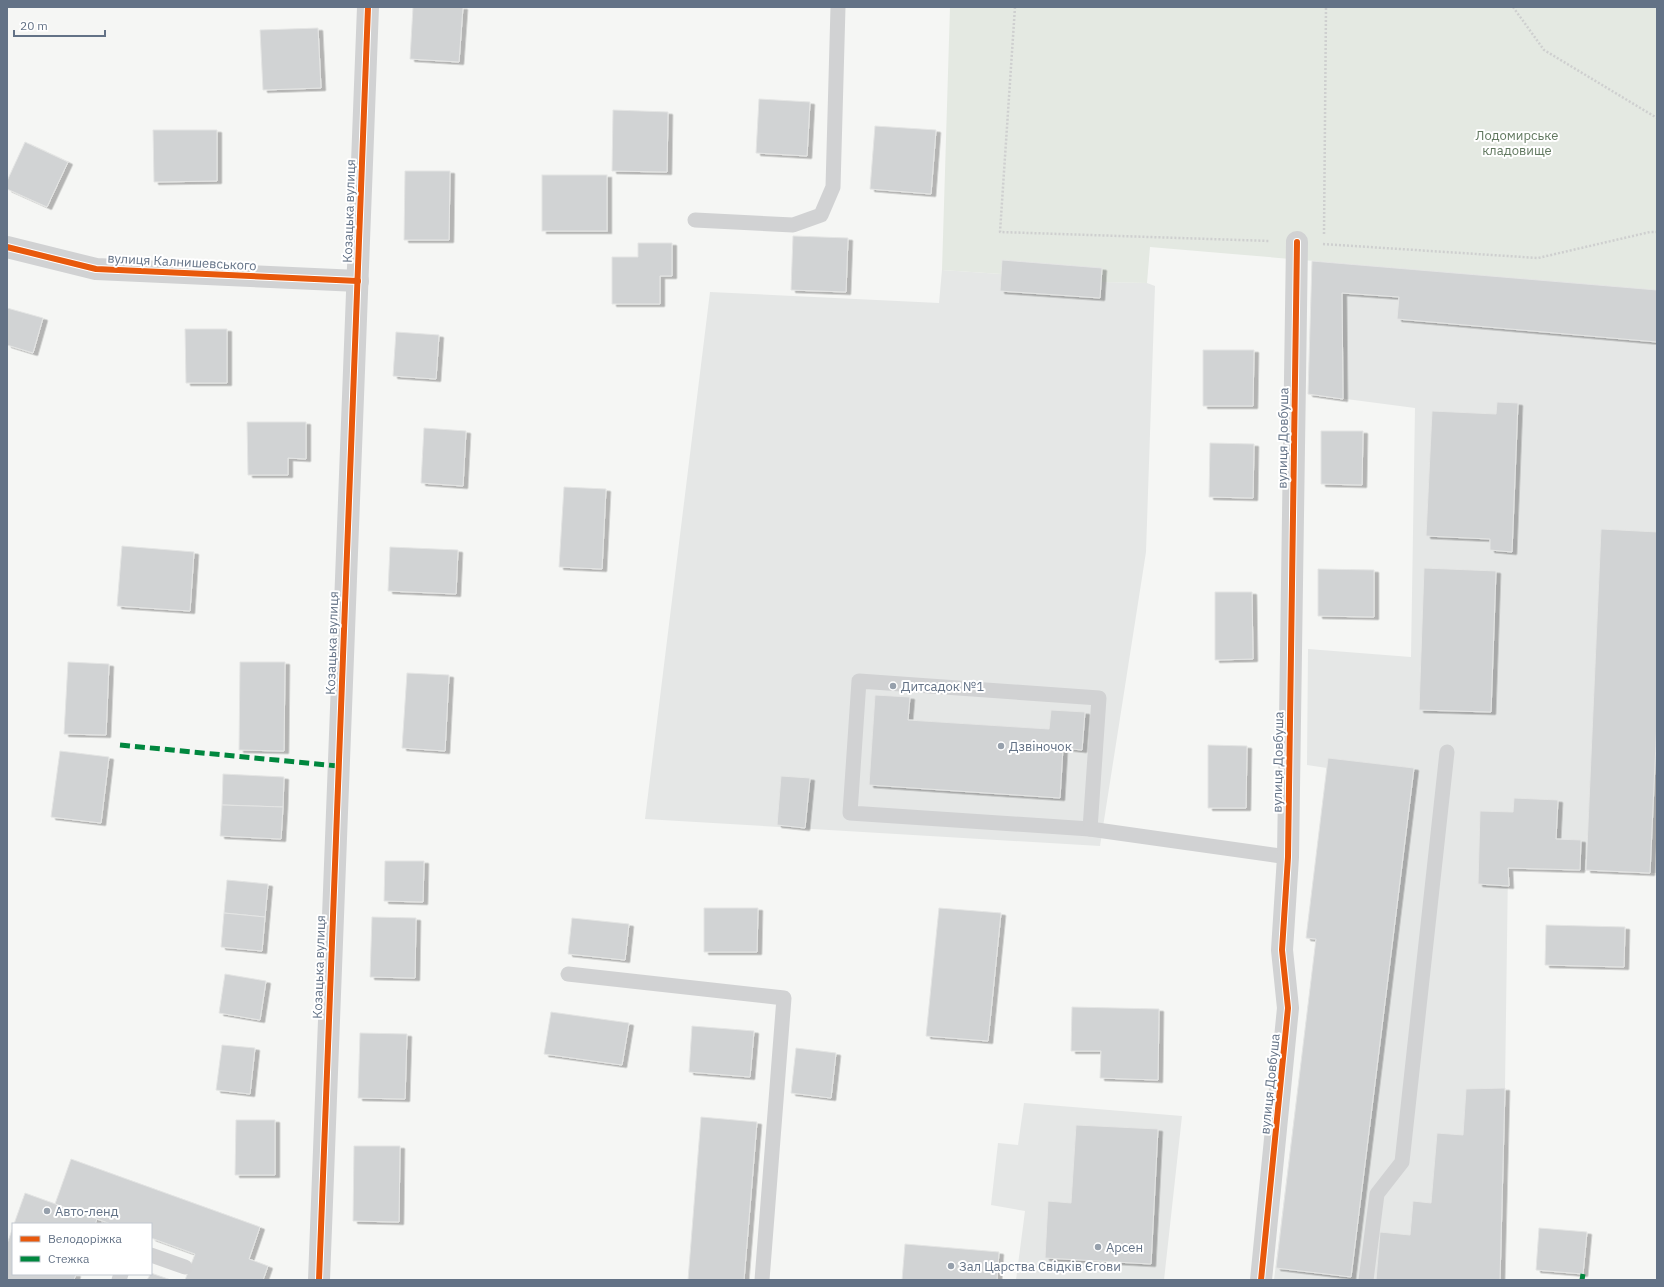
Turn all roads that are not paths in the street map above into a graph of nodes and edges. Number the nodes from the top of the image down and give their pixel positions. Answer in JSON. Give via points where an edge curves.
{"nodes":[{"id":1,"x":368,"y":7,"type":"edge"},
{"id":2,"x":838,"y":7,"type":"edge"},
{"id":3,"x":695,"y":220,"type":"dead end"},
{"id":4,"x":1297,"y":242,"type":"road end"},
{"id":5,"x":7,"y":247,"type":"edge"},
{"id":6,"x":358,"y":281,"type":"junction"},
{"id":7,"x":1447,"y":752,"type":"dead end"},
{"id":8,"x":1090,"y":829,"type":"junction"},
{"id":9,"x":1288,"y":856,"type":"junction"},
{"id":10,"x":568,"y":974,"type":"dead end"},
{"id":11,"x":152,"y":1255,"type":"edge"},
{"id":12,"x":185,"y":1267,"type":"dead end"},
{"id":13,"x":319,"y":1280,"type":"edge"},
{"id":14,"x":762,"y":1280,"type":"edge"},
{"id":15,"x":1261,"y":1280,"type":"edge"},
{"id":16,"x":1366,"y":1280,"type":"edge"}],
"edges":[{"from":1,"to":6,"type":"street","name":"Козацька вулиця"},
{"from":2,"to":3,"type":"lane","via":[[833,187],[821,215],[793,225]]},
{"from":4,"to":9,"type":"street","name":"вулиця Довбуша"},
{"from":5,"to":6,"type":"street","name":"вулиця Калнишевського","via":[[96,269]]},
{"from":6,"to":13,"type":"street","name":"Козацька вулиця"},
{"from":7,"to":16,"type":"lane","via":[[1402,1162],[1377,1194]]},
{"from":8,"to":8,"type":"lane","via":[[850,813],[860,681],[1098,698]]},
{"from":8,"to":9,"type":"lane"},
{"from":9,"to":15,"type":"street","name":"вулиця Довбуша","via":[[1282,950],[1288,1008]]},
{"from":10,"to":14,"type":"lane","via":[[784,998]]},
{"from":11,"to":12,"type":"lane"}]}
